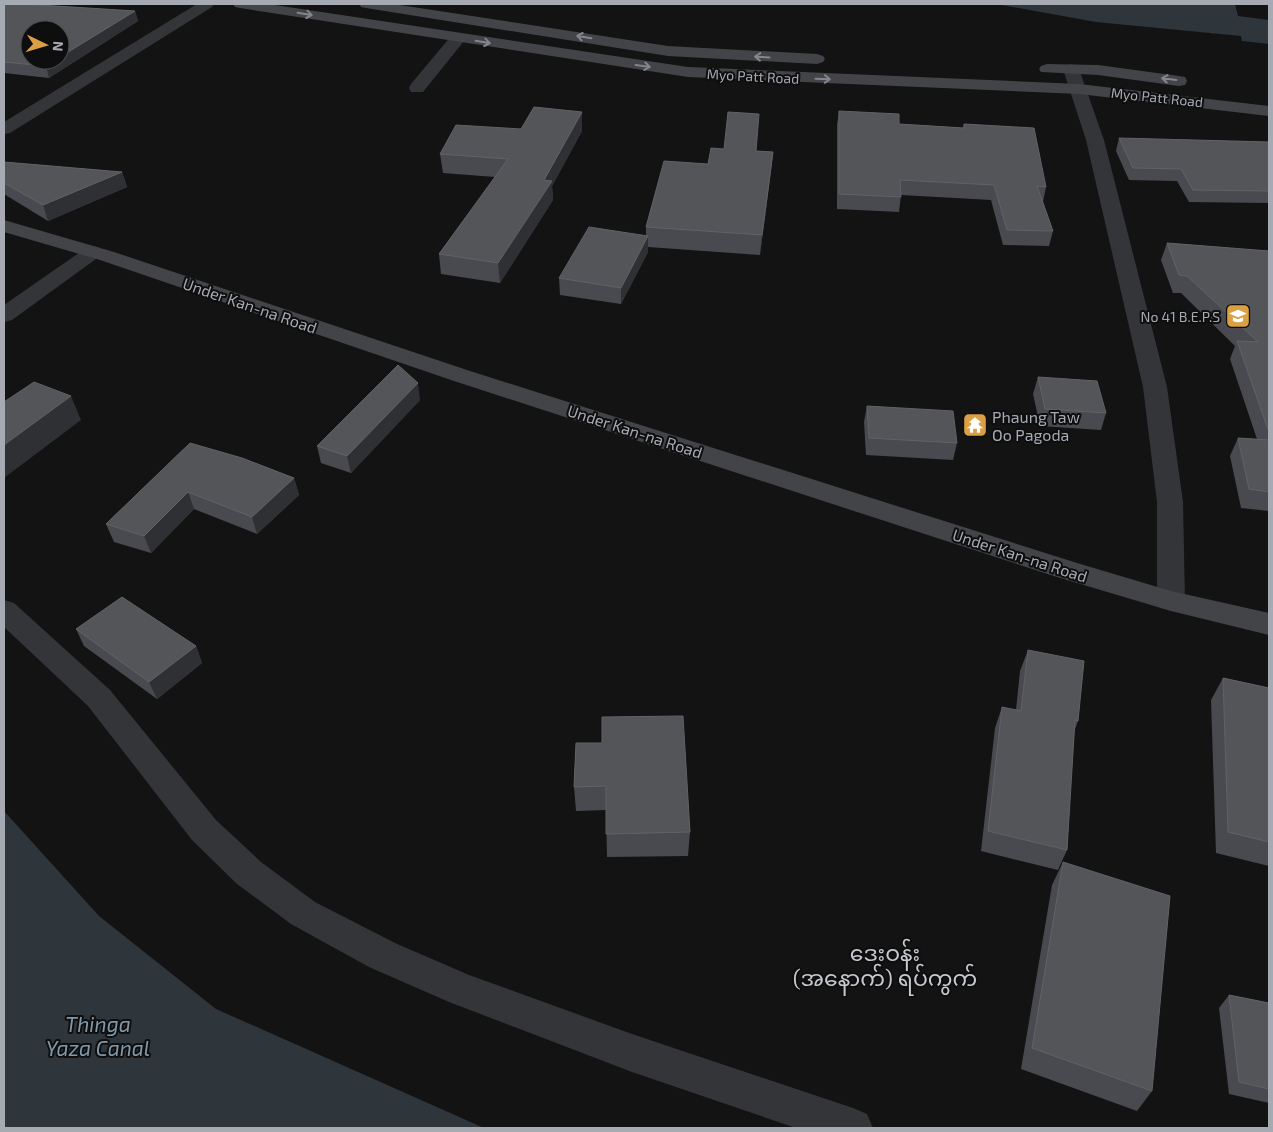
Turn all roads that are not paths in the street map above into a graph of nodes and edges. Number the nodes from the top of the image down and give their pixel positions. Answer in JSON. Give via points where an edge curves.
{"nodes":[{"id":1,"x":207,"y":4,"type":"edge"},
{"id":2,"x":240,"y":4,"type":"edge"},
{"id":3,"x":366,"y":4,"type":"edge"},
{"id":4,"x":458,"y":38,"type":"junction"},
{"id":5,"x":698,"y":54,"type":"junction"},
{"id":6,"x":833,"y":60,"type":"dead end"},
{"id":7,"x":1034,"y":68,"type":"dead end"},
{"id":8,"x":688,"y":72,"type":"junction"},
{"id":9,"x":1075,"y":79,"type":"junction"},
{"id":10,"x":1190,"y":82,"type":"dead end"},
{"id":11,"x":417,"y":88,"type":"dead end"},
{"id":12,"x":1269,"y":111,"type":"edge"},
{"id":13,"x":4,"y":129,"type":"edge"},
{"id":14,"x":4,"y":226,"type":"edge"},
{"id":15,"x":93,"y":252,"type":"junction"},
{"id":16,"x":4,"y":315,"type":"edge"},
{"id":17,"x":1171,"y":601,"type":"junction"},
{"id":18,"x":4,"y":610,"type":"edge"},
{"id":19,"x":1269,"y":624,"type":"edge"},
{"id":20,"x":853,"y":1128,"type":"edge"}],
"edges":[{"from":1,"to":13,"type":"street"},
{"from":2,"to":4,"type":"main road","name":"Myo Patt Road","one_way":true},
{"from":5,"to":3,"type":"main road","name":"Myo Patt Road","one_way":true},
{"from":4,"to":8,"type":"main road","name":"Myo Patt Road","one_way":true},
{"from":4,"to":11,"type":"street"},
{"from":6,"to":5,"type":"main road","name":"Myo Patt Road","one_way":true},
{"from":5,"to":8,"type":"main road"},
{"from":7,"to":9,"type":"main road","name":"Myo Patt Road"},
{"from":8,"to":9,"type":"main road","name":"Myo Patt Road","one_way":true},
{"from":10,"to":9,"type":"main road","name":"Myo Patt Road","one_way":true,"via":[[1098,70]]},
{"from":9,"to":12,"type":"main road","name":"Myo Patt Road"},
{"from":9,"to":17,"type":"street","via":[[1105,140],[1154,388],[1170,502]]},
{"from":14,"to":15,"type":"main road","name":"Under Kan-na Road"},
{"from":15,"to":16,"type":"street"},
{"from":15,"to":17,"type":"main road","name":"Under Kan-na Road","via":[[462,376]]},
{"from":17,"to":19,"type":"main road","name":"Under Kan-na Road"},
{"from":18,"to":20,"type":"street","via":[[99,698],[204,830],[249,873],[303,913],[382,955],[462,990],[632,1053]]}]}
